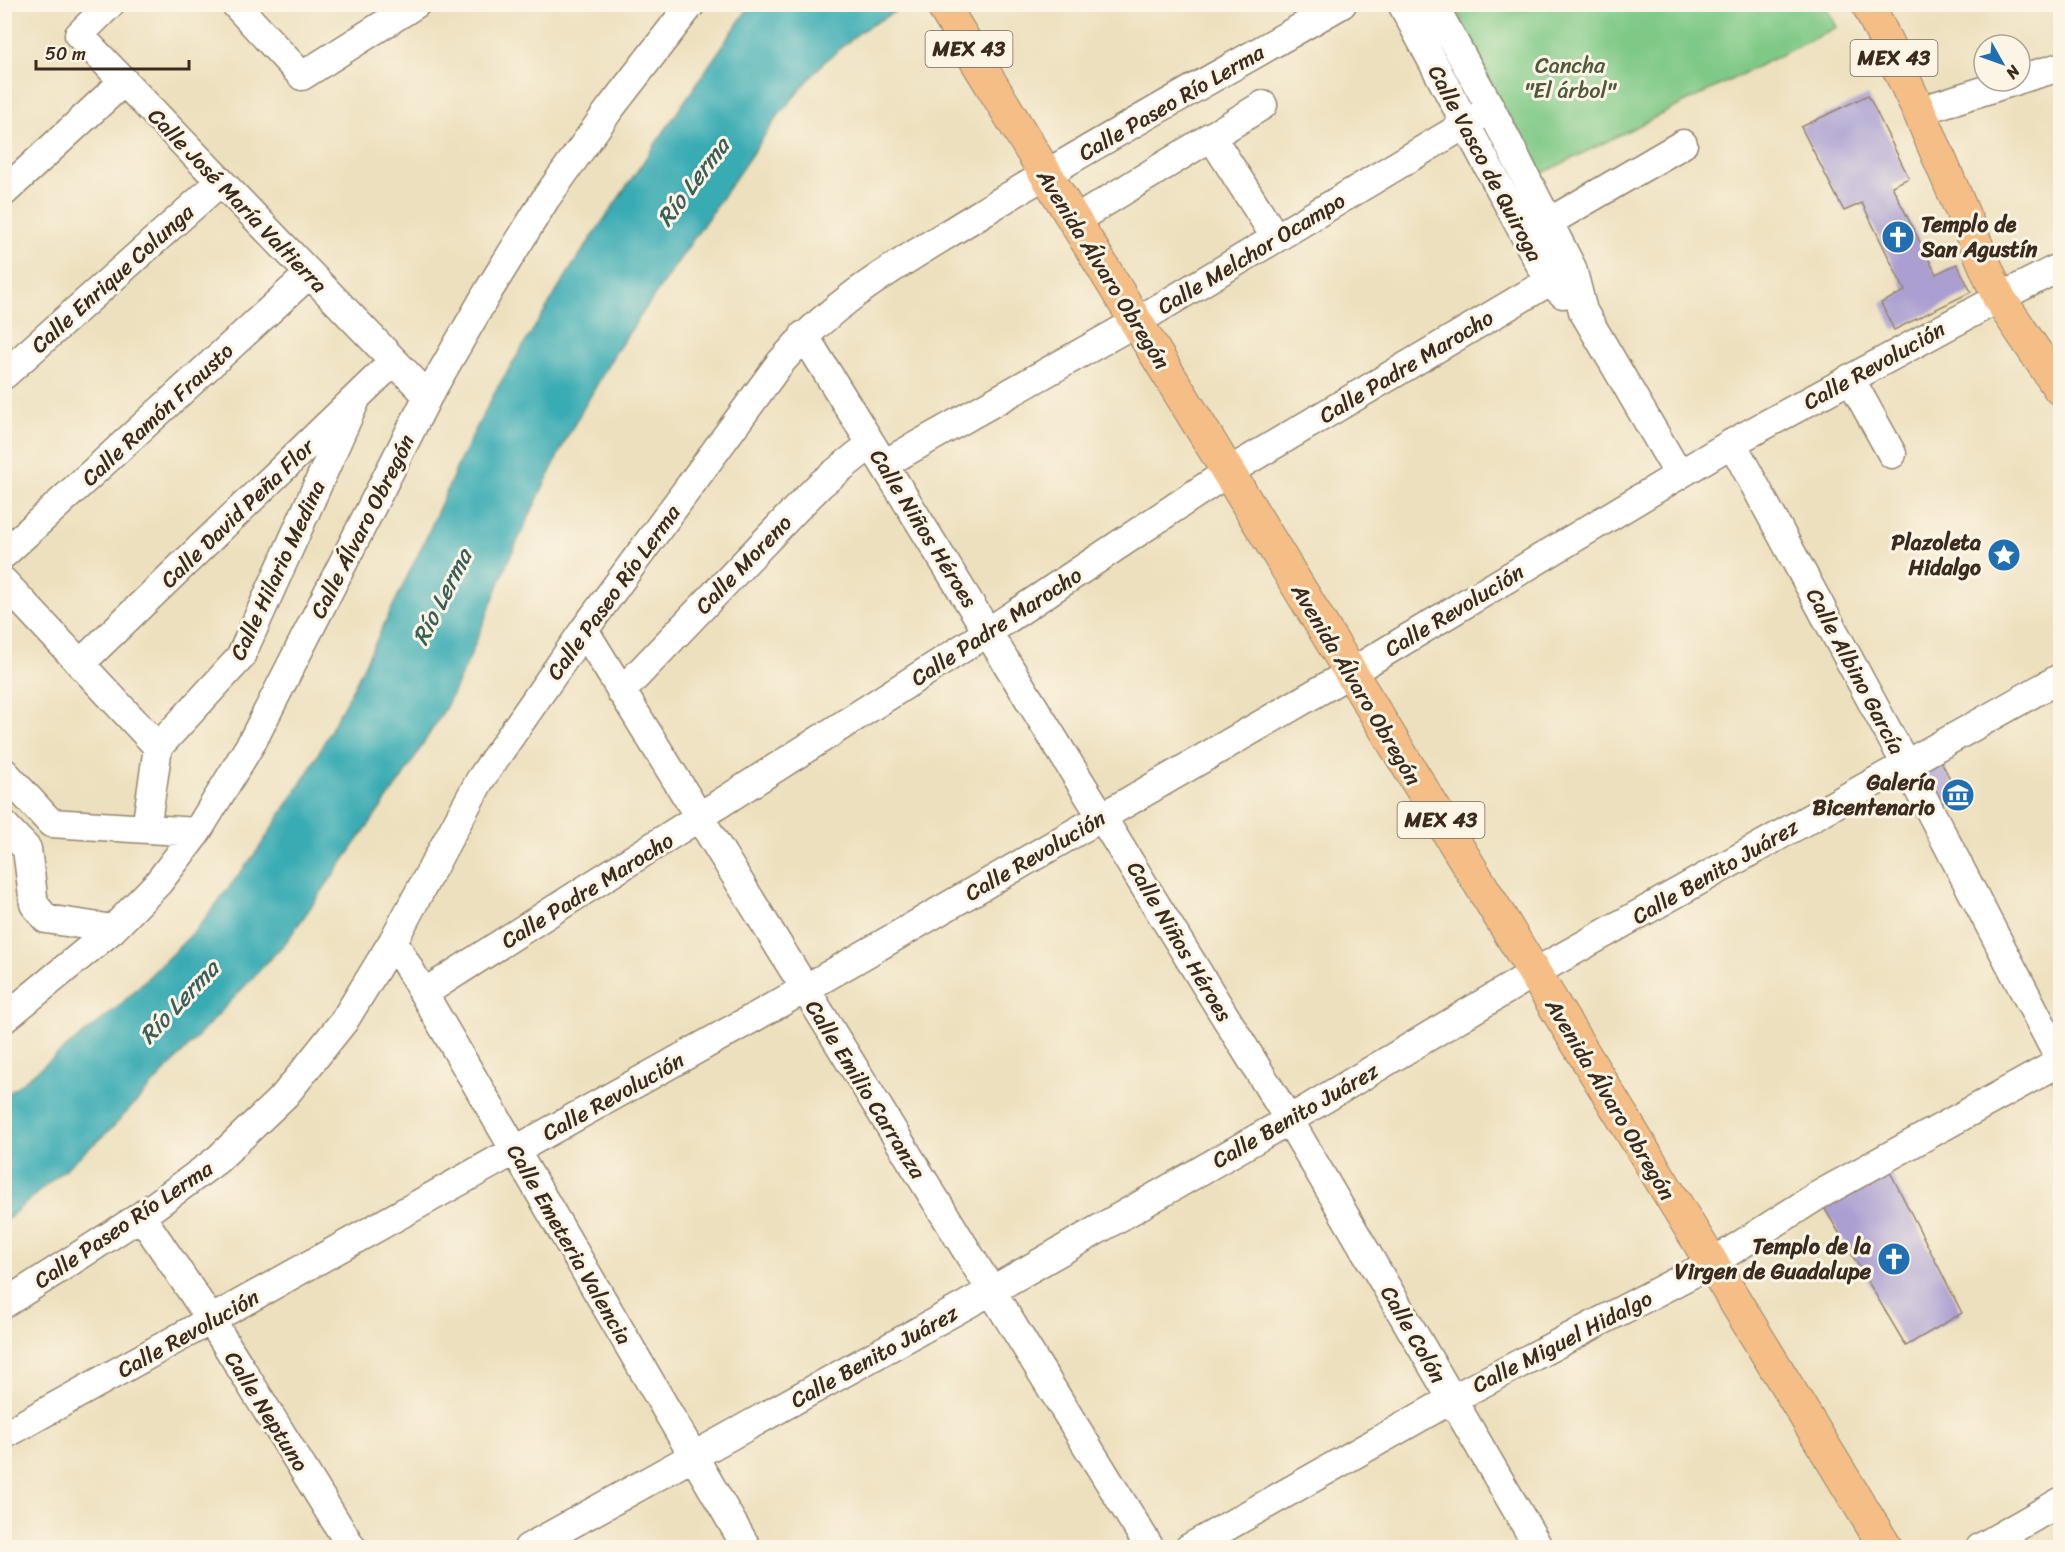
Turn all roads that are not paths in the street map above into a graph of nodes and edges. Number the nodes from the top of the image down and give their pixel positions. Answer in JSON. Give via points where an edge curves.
{"nodes":[{"id":1,"x":110,"y":4,"type":"edge"},
{"id":2,"x":235,"y":4,"type":"edge"},
{"id":3,"x":416,"y":4,"type":"edge"},
{"id":4,"x":942,"y":4,"type":"edge"},
{"id":5,"x":1342,"y":4,"type":"edge"},
{"id":6,"x":1402,"y":4,"type":"edge"},
{"id":7,"x":1433,"y":4,"type":"edge"},
{"id":8,"x":1868,"y":4,"type":"edge"},
{"id":9,"x":676,"y":11,"type":"edge"},
{"id":10,"x":2061,"y":66,"type":"edge"},
{"id":11,"x":2032,"y":75,"type":"edge"},
{"id":12,"x":124,"y":81,"type":"junction"},
{"id":13,"x":1977,"y":93,"type":"edge"},
{"id":14,"x":1263,"y":105,"type":"dead end"},
{"id":15,"x":1491,"y":109,"type":"junction"},
{"id":16,"x":1919,"y":111,"type":"junction"},
{"id":17,"x":1466,"y":124,"type":"junction"},
{"id":18,"x":1211,"y":136,"type":"junction"},
{"id":19,"x":1683,"y":144,"type":"dead end"},
{"id":20,"x":1045,"y":174,"type":"junction"},
{"id":21,"x":220,"y":182,"type":"junction"},
{"id":22,"x":4,"y":192,"type":"edge"},
{"id":23,"x":1074,"y":221,"type":"junction"},
{"id":24,"x":1549,"y":222,"type":"junction"},
{"id":25,"x":1276,"y":238,"type":"junction"},
{"id":26,"x":2061,"y":267,"type":"edge"},
{"id":27,"x":309,"y":274,"type":"junction"},
{"id":28,"x":1561,"y":274,"type":"junction"},
{"id":29,"x":1999,"y":298,"type":"junction"},
{"id":30,"x":1136,"y":322,"type":"junction"},
{"id":31,"x":804,"y":335,"type":"junction"},
{"id":32,"x":393,"y":362,"type":"junction"},
{"id":33,"x":4,"y":375,"type":"edge"},
{"id":34,"x":1850,"y":378,"type":"junction"},
{"id":35,"x":2061,"y":389,"type":"edge"},
{"id":36,"x":428,"y":396,"type":"junction"},
{"id":37,"x":357,"y":397,"type":"junction"},
{"id":38,"x":1732,"y":442,"type":"junction"},
{"id":39,"x":878,"y":454,"type":"junction"},
{"id":40,"x":1892,"y":454,"type":"dead end"},
{"id":41,"x":1228,"y":472,"type":"junction"},
{"id":42,"x":1678,"y":473,"type":"junction"},
{"id":43,"x":4,"y":554,"type":"edge"},
{"id":44,"x":4,"y":582,"type":"edge"},
{"id":45,"x":584,"y":630,"type":"junction"},
{"id":46,"x":988,"y":632,"type":"junction"},
{"id":47,"x":80,"y":664,"type":"junction"},
{"id":48,"x":1350,"y":673,"type":"junction"},
{"id":49,"x":2061,"y":678,"type":"edge"},
{"id":50,"x":621,"y":692,"type":"junction"},
{"id":51,"x":158,"y":747,"type":"junction"},
{"id":52,"x":1905,"y":763,"type":"junction"},
{"id":53,"x":4,"y":772,"type":"edge"},
{"id":54,"x":1103,"y":816,"type":"junction"},
{"id":55,"x":700,"y":819,"type":"junction"},
{"id":56,"x":51,"y":823,"type":"junction"},
{"id":57,"x":4,"y":825,"type":"edge"},
{"id":58,"x":146,"y":829,"type":"junction"},
{"id":59,"x":197,"y":832,"type":"junction"},
{"id":60,"x":27,"y":849,"type":"junction"},
{"id":61,"x":113,"y":929,"type":"junction"},
{"id":62,"x":393,"y":941,"type":"junction"},
{"id":63,"x":1534,"y":973,"type":"junction"},
{"id":64,"x":805,"y":989,"type":"junction"},
{"id":65,"x":424,"y":993,"type":"junction"},
{"id":66,"x":4,"y":1019,"type":"edge"},
{"id":67,"x":2061,"y":1061,"type":"edge"},
{"id":68,"x":1289,"y":1120,"type":"junction"},
{"id":69,"x":516,"y":1150,"type":"junction"},
{"id":70,"x":141,"y":1216,"type":"junction"},
{"id":71,"x":1712,"y":1263,"type":"junction"},
{"id":72,"x":991,"y":1291,"type":"junction"},
{"id":73,"x":4,"y":1304,"type":"edge"},
{"id":74,"x":211,"y":1320,"type":"junction"},
{"id":75,"x":1452,"y":1399,"type":"junction"},
{"id":76,"x":4,"y":1435,"type":"edge"},
{"id":77,"x":694,"y":1456,"type":"junction"},
{"id":78,"x":2061,"y":1502,"type":"edge"},
{"id":79,"x":352,"y":1548,"type":"edge"},
{"id":80,"x":528,"y":1548,"type":"edge"},
{"id":81,"x":747,"y":1548,"type":"edge"},
{"id":82,"x":1150,"y":1548,"type":"edge"},
{"id":83,"x":1188,"y":1548,"type":"edge"},
{"id":84,"x":1539,"y":1548,"type":"edge"},
{"id":85,"x":1886,"y":1548,"type":"edge"},
{"id":86,"x":1980,"y":1548,"type":"edge"}],
"edges":[{"from":1,"to":12,"type":"street","name":"Calle José María Valtierra","via":[[79,35]]},
{"from":2,"to":3,"type":"street","via":[[302,76]]},
{"from":4,"to":20,"type":"main road","name":"Avenida Álvaro Obregón","number":"MEX 43"},
{"from":5,"to":20,"type":"street","name":"Calle Paseo Río Lerma"},
{"from":6,"to":17,"type":"street","name":"Calle Vasco de Quiroga"},
{"from":7,"to":15,"type":"street","name":"Calle Vasco de Quiroga"},
{"from":8,"to":16,"type":"main road","number":"MEX 43"},
{"from":9,"to":36,"type":"street","name":"Calle Álvaro Obregón","via":[[546,198]]},
{"from":10,"to":11,"type":"street"},
{"from":12,"to":21,"type":"street","name":"Calle José María Valtierra"},
{"from":12,"to":22,"type":"street"},
{"from":13,"to":16,"type":"street"},
{"from":14,"to":18,"type":"street"},
{"from":15,"to":17,"type":"street","name":"Calle Melchor Ocampo"},
{"from":15,"to":24,"type":"street","name":"Calle Vasco de Quiroga"},
{"from":16,"to":29,"type":"main road","number":"MEX 43"},
{"from":17,"to":25,"type":"street","name":"Calle Melchor Ocampo"},
{"from":17,"to":28,"type":"street","name":"Calle Vasco de Quiroga"},
{"from":18,"to":23,"type":"street"},
{"from":18,"to":25,"type":"street"},
{"from":19,"to":24,"type":"street"},
{"from":20,"to":23,"type":"main road","name":"Avenida Álvaro Obregón","number":"MEX 43"},
{"from":20,"to":31,"type":"street","name":"Calle Paseo Río Lerma","via":[[849,296]]},
{"from":21,"to":27,"type":"street","name":"Calle José María Valtierra"},
{"from":21,"to":33,"type":"street","name":"Calle Enrique Colunga"},
{"from":23,"to":30,"type":"main road","name":"Avenida Álvaro Obregón","number":"MEX 43"},
{"from":24,"to":28,"type":"street","name":"Calle Vasco de Quiroga"},
{"from":25,"to":30,"type":"street","name":"Calle Melchor Ocampo"},
{"from":26,"to":29,"type":"street","name":"Calle Revolución"},
{"from":27,"to":32,"type":"street","name":"Calle José María Valtierra"},
{"from":27,"to":43,"type":"street","name":"Calle Ramón Frausto"},
{"from":28,"to":41,"type":"street","name":"Calle Padre Marocho"},
{"from":28,"to":42,"type":"street","name":"Calle Vasco de Quiroga"},
{"from":29,"to":34,"type":"street","name":"Calle Revolución"},
{"from":29,"to":35,"type":"main road","number":"MEX 43"},
{"from":30,"to":39,"type":"street","name":"Calle Melchor Ocampo"},
{"from":30,"to":41,"type":"main road","name":"Avenida Álvaro Obregón","number":"MEX 43"},
{"from":31,"to":39,"type":"street","name":"Calle Niños Héroes"},
{"from":31,"to":45,"type":"street","name":"Calle Paseo Río Lerma"},
{"from":32,"to":36,"type":"street","name":"Calle José María Valtierra"},
{"from":32,"to":37,"type":"street","name":"Calle David Peña Flor"},
{"from":34,"to":38,"type":"street","name":"Calle Revolución"},
{"from":34,"to":40,"type":"street"},
{"from":36,"to":59,"type":"street","name":"Calle Álvaro Obregón","via":[[252,742]]},
{"from":37,"to":47,"type":"street","name":"Calle David Peña Flor"},
{"from":37,"to":51,"type":"street","name":"Calle Hilario Medina","via":[[240,658]]},
{"from":38,"to":42,"type":"street","name":"Calle Revolución"},
{"from":38,"to":52,"type":"street","name":"Calle Albino García"},
{"from":39,"to":46,"type":"street","name":"Calle Niños Héroes"},
{"from":39,"to":50,"type":"street","name":"Calle Moreno","via":[[821,484]]},
{"from":41,"to":46,"type":"street","name":"Calle Padre Marocho"},
{"from":41,"to":48,"type":"main road","name":"Avenida Álvaro Obregón","number":"MEX 43"},
{"from":42,"to":48,"type":"street","name":"Calle Revolución"},
{"from":44,"to":47,"type":"street"},
{"from":45,"to":50,"type":"street","name":"Calle Emilio Carranza"},
{"from":45,"to":62,"type":"street","name":"Calle Paseo Río Lerma","via":[[480,780]]},
{"from":46,"to":54,"type":"street","name":"Calle Niños Héroes"},
{"from":46,"to":55,"type":"street","name":"Calle Padre Marocho"},
{"from":47,"to":51,"type":"street"},
{"from":48,"to":54,"type":"street","name":"Calle Revolución"},
{"from":48,"to":63,"type":"main road","name":"Avenida Álvaro Obregón","number":"MEX 43"},
{"from":49,"to":52,"type":"street","name":"Calle Benito Juárez"},
{"from":50,"to":55,"type":"street","name":"Calle Emilio Carranza"},
{"from":51,"to":58,"type":"street"},
{"from":52,"to":63,"type":"street","name":"Calle Benito Juárez"},
{"from":52,"to":67,"type":"street","name":"Calle Albino García"},
{"from":53,"to":56,"type":"street"},
{"from":54,"to":64,"type":"street","name":"Calle Revolución"},
{"from":54,"to":68,"type":"street","name":"Calle Niños Héroes"},
{"from":55,"to":64,"type":"street","name":"Calle Emilio Carranza"},
{"from":55,"to":65,"type":"street","name":"Calle Padre Marocho"},
{"from":56,"to":58,"type":"street"},
{"from":56,"to":60,"type":"street"},
{"from":57,"to":60,"type":"street"},
{"from":58,"to":59,"type":"street"},
{"from":59,"to":61,"type":"street","name":"Calle Álvaro Obregón","via":[[158,883]]},
{"from":60,"to":61,"type":"street","via":[[34,904],[46,919]]},
{"from":61,"to":66,"type":"street","name":"Calle Álvaro Obregón"},
{"from":62,"to":65,"type":"street","name":"Calle Emeteria Valencia"},
{"from":62,"to":70,"type":"street","name":"Calle Paseo Río Lerma","via":[[344,1021],[285,1095],[217,1160]]},
{"from":63,"to":68,"type":"street","name":"Calle Benito Juárez"},
{"from":63,"to":71,"type":"main road","name":"Avenida Álvaro Obregón","number":"MEX 43"},
{"from":64,"to":69,"type":"street","name":"Calle Revolución"},
{"from":64,"to":72,"type":"street","name":"Calle Emilio Carranza"},
{"from":65,"to":69,"type":"street","name":"Calle Emeteria Valencia"},
{"from":67,"to":71,"type":"street","name":"Calle Miguel Hidalgo","via":[[1817,1196]]},
{"from":68,"to":72,"type":"street","name":"Calle Benito Juárez"},
{"from":68,"to":75,"type":"street","name":"Calle Colón"},
{"from":69,"to":74,"type":"street","name":"Calle Revolución"},
{"from":69,"to":77,"type":"street","name":"Calle Emeteria Valencia"},
{"from":70,"to":73,"type":"street","name":"Calle Paseo Río Lerma"},
{"from":70,"to":74,"type":"street","name":"Calle Neptuno"},
{"from":71,"to":75,"type":"street","name":"Calle Miguel Hidalgo"},
{"from":71,"to":85,"type":"main road","name":"Avenida Álvaro Obregón","number":"MEX 43"},
{"from":72,"to":77,"type":"street","name":"Calle Benito Juárez"},
{"from":72,"to":82,"type":"street","name":"Calle Emilio Carranza"},
{"from":74,"to":76,"type":"street","name":"Calle Revolución"},
{"from":74,"to":79,"type":"street","name":"Calle Neptuno"},
{"from":75,"to":83,"type":"street","name":"Calle Miguel Hidalgo"},
{"from":75,"to":84,"type":"street","name":"Calle Colón"},
{"from":77,"to":80,"type":"street","name":"Calle Benito Juárez"},
{"from":77,"to":81,"type":"street","name":"Calle Emeteria Valencia"},
{"from":78,"to":86,"type":"street"}]}
